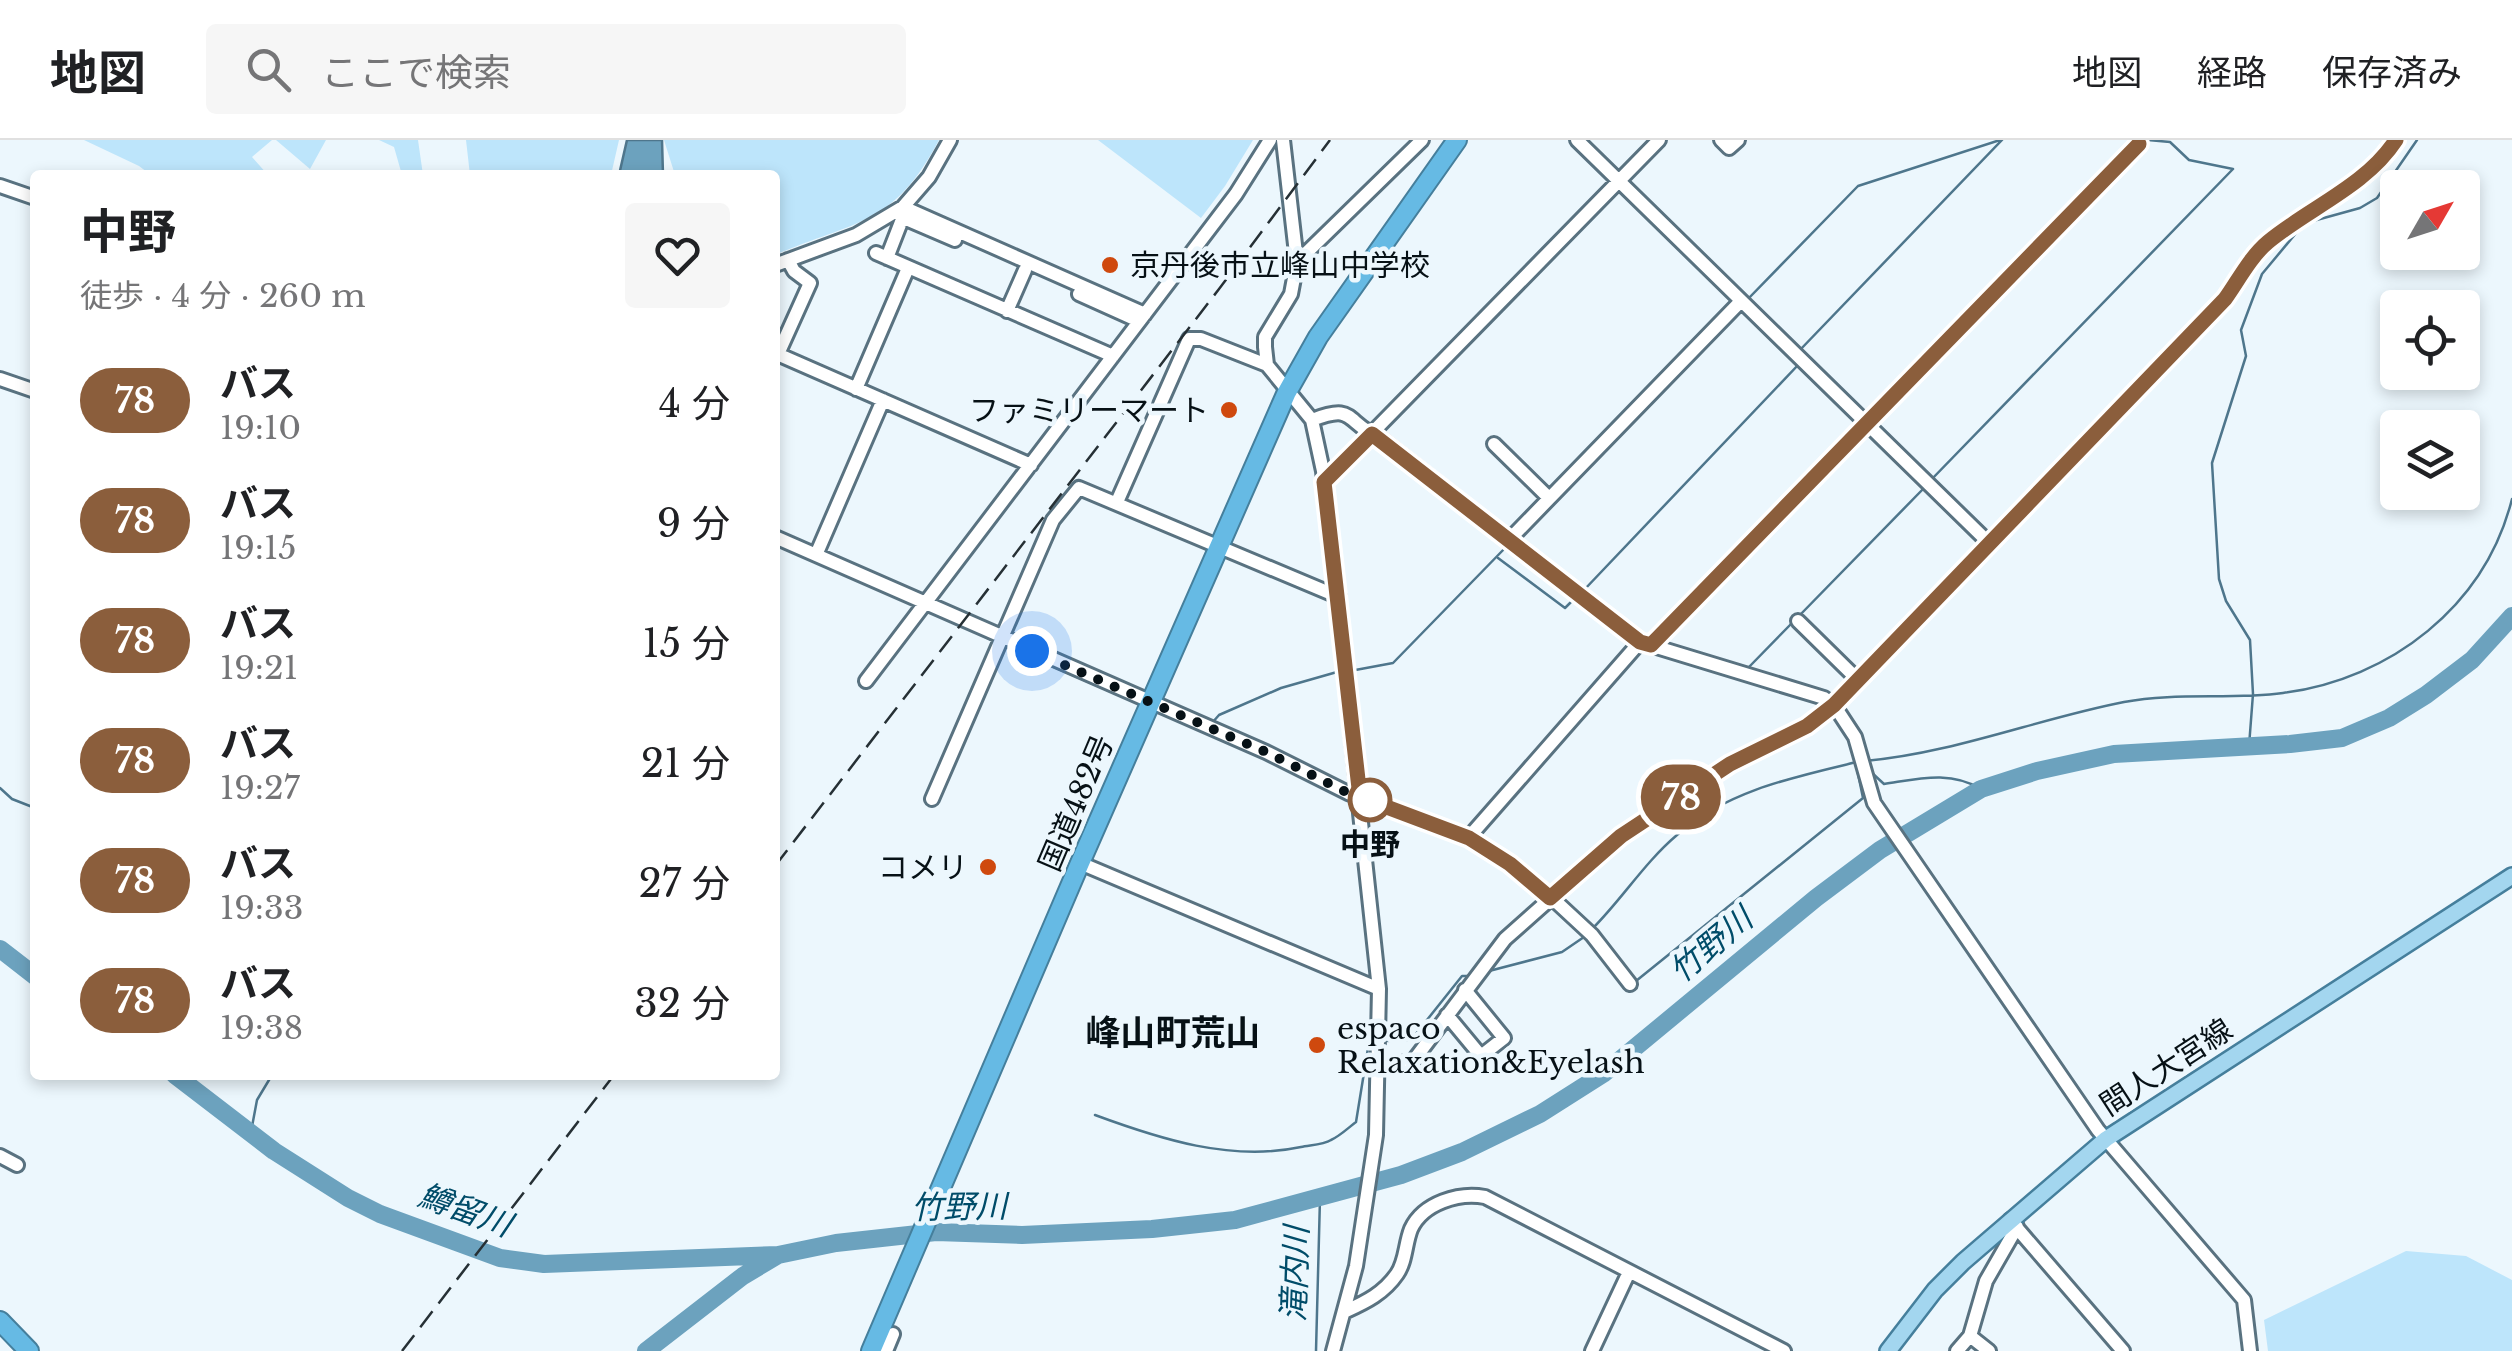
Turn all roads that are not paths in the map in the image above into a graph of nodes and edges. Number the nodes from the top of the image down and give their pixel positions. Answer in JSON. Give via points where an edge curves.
{"nodes":[{"id":1,"x":950,"y":140,"type":"edge"},
{"id":2,"x":1270,"y":140,"type":"edge"},
{"id":3,"x":1283,"y":140,"type":"edge"},
{"id":4,"x":1422,"y":140,"type":"edge"},
{"id":5,"x":1457,"y":140,"type":"edge"},
{"id":6,"x":1577,"y":140,"type":"edge"},
{"id":7,"x":1659,"y":140,"type":"edge"},
{"id":8,"x":1721,"y":140,"type":"edge"},
{"id":9,"x":1738,"y":140,"type":"edge"},
{"id":10,"x":2396,"y":140,"type":"edge"},
{"id":11,"x":2139,"y":144,"type":"dead end"},
{"id":12,"x":1618,"y":179,"type":"junction"},
{"id":13,"x":0,"y":186,"type":"edge"},
{"id":14,"x":30,"y":196,"type":"edge"},
{"id":15,"x":903,"y":206,"type":"junction"},
{"id":16,"x":1298,"y":262,"type":"junction"},
{"id":17,"x":781,"y":263,"type":"edge"},
{"id":18,"x":908,"y":268,"type":"junction"},
{"id":19,"x":1025,"y":270,"type":"junction"},
{"id":20,"x":1741,"y":302,"type":"junction"},
{"id":21,"x":1008,"y":311,"type":"junction"},
{"id":22,"x":1142,"y":318,"type":"junction"},
{"id":23,"x":780,"y":345,"type":"edge"},
{"id":24,"x":780,"y":355,"type":"edge"},
{"id":25,"x":1113,"y":356,"type":"junction"},
{"id":26,"x":1267,"y":365,"type":"junction"},
{"id":27,"x":0,"y":378,"type":"edge"},
{"id":28,"x":30,"y":389,"type":"edge"},
{"id":29,"x":856,"y":389,"type":"junction"},
{"id":30,"x":1287,"y":392,"type":"junction"},
{"id":31,"x":884,"y":400,"type":"junction"},
{"id":32,"x":1312,"y":420,"type":"junction"},
{"id":33,"x":1867,"y":424,"type":"junction"},
{"id":34,"x":1372,"y":434,"type":"junction"},
{"id":35,"x":1494,"y":444,"type":"dead end"},
{"id":36,"x":1031,"y":465,"type":"junction"},
{"id":37,"x":1324,"y":482,"type":"junction"},
{"id":38,"x":1549,"y":498,"type":"junction"},
{"id":39,"x":1117,"y":502,"type":"junction"},
{"id":40,"x":780,"y":539,"type":"edge"},
{"id":41,"x":1508,"y":540,"type":"junction"},
{"id":42,"x":1989,"y":543,"type":"junction"},
{"id":43,"x":1218,"y":546,"type":"junction"},
{"id":44,"x":816,"y":556,"type":"junction"},
{"id":45,"x":1339,"y":597,"type":"junction"},
{"id":46,"x":925,"y":604,"type":"junction"},
{"id":47,"x":1798,"y":621,"type":"dead end"},
{"id":48,"x":1002,"y":638,"type":"junction"},
{"id":49,"x":1646,"y":643,"type":"junction"},
{"id":50,"x":1857,"y":679,"type":"junction"},
{"id":51,"x":866,"y":681,"type":"dead end"},
{"id":52,"x":1150,"y":702,"type":"junction"},
{"id":53,"x":1834,"y":705,"type":"junction"},
{"id":54,"x":1360,"y":797,"type":"junction"},
{"id":55,"x":932,"y":798,"type":"dead end"},
{"id":56,"x":1469,"y":838,"type":"junction"},
{"id":57,"x":1080,"y":863,"type":"junction"},
{"id":58,"x":2512,"y":876,"type":"edge"},
{"id":59,"x":1550,"y":898,"type":"junction"},
{"id":60,"x":1630,"y":984,"type":"dead end"},
{"id":61,"x":1379,"y":989,"type":"junction"},
{"id":62,"x":1465,"y":990,"type":"junction"},
{"id":63,"x":1447,"y":1015,"type":"junction"},
{"id":64,"x":1378,"y":1069,"type":"junction"},
{"id":65,"x":2106,"y":1139,"type":"junction"},
{"id":66,"x":0,"y":1156,"type":"edge"},
{"id":67,"x":17,"y":1165,"type":"dead end"},
{"id":68,"x":2013,"y":1223,"type":"junction"},
{"id":69,"x":1629,"y":1272,"type":"junction"},
{"id":70,"x":1346,"y":1311,"type":"junction"},
{"id":71,"x":0,"y":1322,"type":"edge"},
{"id":72,"x":893,"y":1334,"type":"dead end"},
{"id":73,"x":1970,"y":1336,"type":"junction"},
{"id":74,"x":29,"y":1351,"type":"edge"},
{"id":75,"x":871,"y":1351,"type":"edge"},
{"id":76,"x":886,"y":1351,"type":"edge"},
{"id":77,"x":1333,"y":1351,"type":"edge"},
{"id":78,"x":1592,"y":1351,"type":"edge"},
{"id":79,"x":1784,"y":1351,"type":"edge"},
{"id":80,"x":1888,"y":1351,"type":"edge"},
{"id":81,"x":1957,"y":1351,"type":"edge"},
{"id":82,"x":1989,"y":1351,"type":"edge"},
{"id":83,"x":2122,"y":1351,"type":"edge"},
{"id":84,"x":2250,"y":1351,"type":"edge"}],
"edges":[{"from":1,"to":15,"type":"street"},
{"from":2,"to":22,"type":"street"},
{"from":3,"to":16,"type":"street"},
{"from":4,"to":16,"type":"street"},
{"from":5,"to":30,"type":"highway","name":"国道482号"},
{"from":6,"to":12,"type":"street"},
{"from":7,"to":12,"type":"street"},
{"from":8,"to":9,"type":"street","via":[[1730,148]]},
{"from":10,"to":42,"type":"street","via":[[2366,174],[2263,246],[2225,299]]},
{"from":11,"to":33,"type":"street"},
{"from":12,"to":20,"type":"street"},
{"from":12,"to":34,"type":"street"},
{"from":13,"to":14,"type":"street"},
{"from":15,"to":17,"type":"street","via":[[856,235]]},
{"from":15,"to":22,"type":"street"},
{"from":16,"to":26,"type":"street","via":[[1291,294],[1266,337]]},
{"from":17,"to":23,"type":"street","via":[[810,283]]},
{"from":18,"to":19,"type":"street","via":[[882,256],[906,219]]},
{"from":18,"to":21,"type":"street"},
{"from":18,"to":29,"type":"street"},
{"from":19,"to":21,"type":"street"},
{"from":19,"to":22,"type":"street"},
{"from":20,"to":33,"type":"street"},
{"from":20,"to":38,"type":"street"},
{"from":21,"to":25,"type":"street"},
{"from":22,"to":25,"type":"street"},
{"from":24,"to":29,"type":"street"},
{"from":25,"to":36,"type":"street"},
{"from":26,"to":30,"type":"street"},
{"from":26,"to":39,"type":"street","via":[[1190,339]]},
{"from":27,"to":28,"type":"street"},
{"from":29,"to":31,"type":"street"},
{"from":30,"to":32,"type":"street"},
{"from":30,"to":43,"type":"highway","name":"国道482号"},
{"from":31,"to":36,"type":"street"},
{"from":31,"to":44,"type":"street"},
{"from":32,"to":34,"type":"street","via":[[1335,411]]},
{"from":32,"to":37,"type":"street"},
{"from":33,"to":42,"type":"street"},
{"from":33,"to":49,"type":"street"},
{"from":34,"to":37,"type":"street"},
{"from":34,"to":41,"type":"street"},
{"from":35,"to":38,"type":"street"},
{"from":36,"to":46,"type":"street"},
{"from":37,"to":45,"type":"street"},
{"from":38,"to":41,"type":"street"},
{"from":39,"to":43,"type":"street"},
{"from":39,"to":48,"type":"street","via":[[1079,488],[1053,520]]},
{"from":40,"to":44,"type":"street"},
{"from":41,"to":49,"type":"street"},
{"from":42,"to":50,"type":"street"},
{"from":43,"to":45,"type":"street"},
{"from":43,"to":52,"type":"highway","name":"国道482号"},
{"from":44,"to":46,"type":"street"},
{"from":45,"to":54,"type":"street"},
{"from":46,"to":48,"type":"street"},
{"from":46,"to":51,"type":"street"},
{"from":47,"to":50,"type":"street"},
{"from":48,"to":52,"type":"street"},
{"from":48,"to":55,"type":"street"},
{"from":49,"to":53,"type":"street"},
{"from":49,"to":56,"type":"street"},
{"from":50,"to":53,"type":"street"},
{"from":52,"to":54,"type":"street"},
{"from":52,"to":57,"type":"highway","name":"国道482号"},
{"from":53,"to":59,"type":"street","via":[[1621,836]]},
{"from":53,"to":65,"type":"street","via":[[1856,737],[1882,816]]},
{"from":54,"to":56,"type":"street"},
{"from":54,"to":61,"type":"street"},
{"from":56,"to":59,"type":"street"},
{"from":57,"to":61,"type":"street"},
{"from":57,"to":75,"type":"highway","name":"国道482号"},
{"from":58,"to":65,"type":"main road","name":"間人大宮線"},
{"from":59,"to":60,"type":"street","via":[[1592,935]]},
{"from":59,"to":62,"type":"street","via":[[1505,939]]},
{"from":61,"to":64,"type":"street"},
{"from":62,"to":63,"type":"street"},
{"from":62,"to":63,"type":"street","via":[[1504,1038],[1481,1056]]},
{"from":63,"to":64,"type":"street","via":[[1414,1060]]},
{"from":64,"to":70,"type":"street","via":[[1376,1135]]},
{"from":65,"to":68,"type":"main road","name":"間人大宮線"},
{"from":65,"to":84,"type":"street","via":[[2244,1300]]},
{"from":66,"to":67,"type":"street"},
{"from":68,"to":73,"type":"street"},
{"from":68,"to":80,"type":"main road","name":"間人大宮線","via":[[1935,1290]]},
{"from":68,"to":83,"type":"street"},
{"from":69,"to":70,"type":"street","via":[[1485,1197],[1465,1193],[1422,1214],[1399,1271],[1373,1298]]},
{"from":69,"to":78,"type":"street"},
{"from":69,"to":79,"type":"street"},
{"from":70,"to":77,"type":"street"},
{"from":71,"to":74,"type":"highway"},
{"from":72,"to":76,"type":"street"},
{"from":73,"to":81,"type":"street"},
{"from":73,"to":82,"type":"street"}]}
